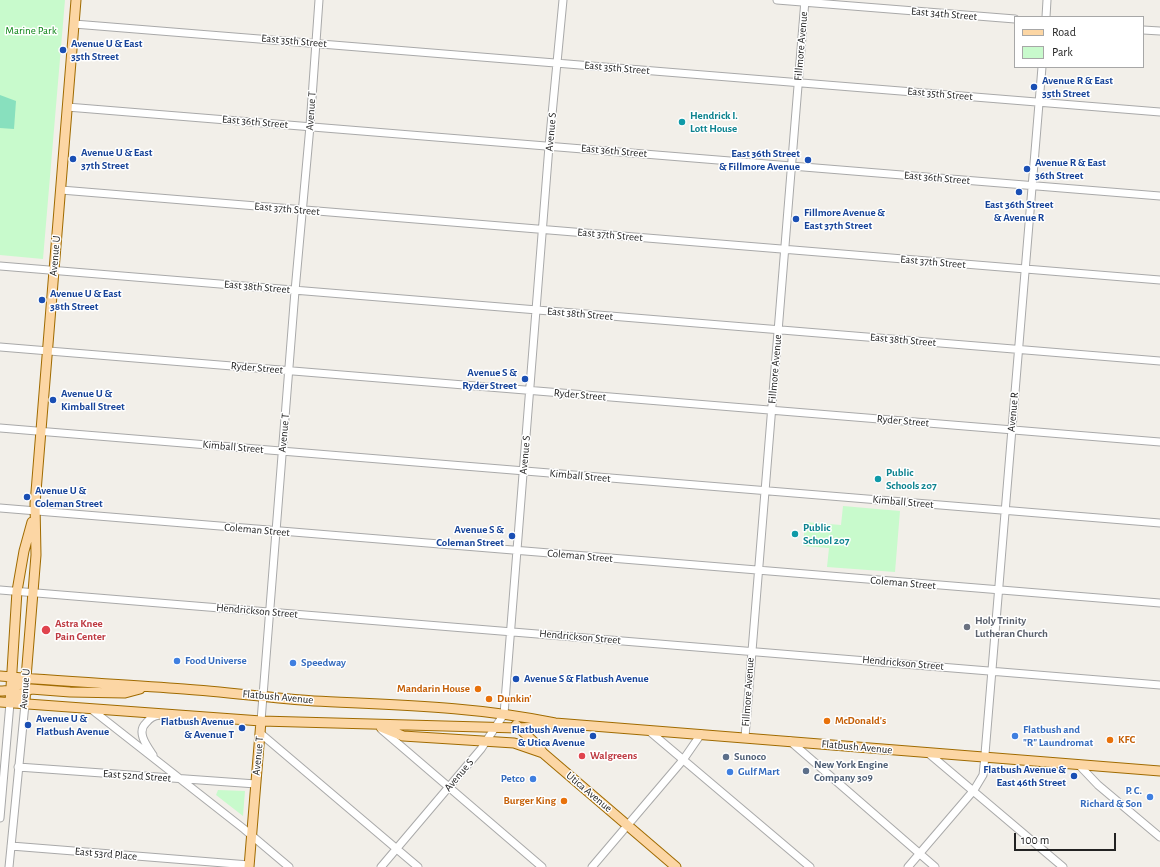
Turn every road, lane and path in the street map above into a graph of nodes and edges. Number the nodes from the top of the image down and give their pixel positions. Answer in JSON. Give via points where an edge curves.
{"nodes":[{"id":1,"x":76,"y":0,"type":"edge"},
{"id":2,"x":319,"y":0,"type":"edge"},
{"id":3,"x":563,"y":0,"type":"edge"},
{"id":4,"x":777,"y":0,"type":"edge"},
{"id":5,"x":1047,"y":0,"type":"edge"},
{"id":6,"x":805,"y":1,"type":"edge"},
{"id":7,"x":1046,"y":16,"type":"edge"},
{"id":8,"x":1014,"y":19,"type":"edge"},
{"id":9,"x":74,"y":24,"type":"junction"},
{"id":10,"x":1144,"y":30,"type":"edge"},
{"id":11,"x":1160,"y":31,"type":"edge"},
{"id":12,"x":316,"y":43,"type":"junction"},
{"id":13,"x":556,"y":63,"type":"junction"},
{"id":14,"x":1042,"y":68,"type":"edge"},
{"id":15,"x":798,"y":83,"type":"junction"},
{"id":16,"x":1039,"y":102,"type":"junction"},
{"id":17,"x":68,"y":106,"type":"junction"},
{"id":18,"x":1160,"y":112,"type":"edge"},
{"id":19,"x":310,"y":126,"type":"junction"},
{"id":20,"x":549,"y":146,"type":"junction"},
{"id":21,"x":791,"y":166,"type":"junction"},
{"id":22,"x":1033,"y":186,"type":"junction"},
{"id":23,"x":61,"y":190,"type":"junction"},
{"id":24,"x":1160,"y":196,"type":"edge"},
{"id":25,"x":302,"y":210,"type":"junction"},
{"id":26,"x":543,"y":230,"type":"junction"},
{"id":27,"x":784,"y":249,"type":"junction"},
{"id":28,"x":0,"y":266,"type":"edge"},
{"id":29,"x":54,"y":270,"type":"junction"},
{"id":30,"x":1026,"y":270,"type":"junction"},
{"id":31,"x":1160,"y":280,"type":"edge"},
{"id":32,"x":295,"y":291,"type":"junction"},
{"id":33,"x":536,"y":310,"type":"junction"},
{"id":34,"x":778,"y":330,"type":"junction"},
{"id":35,"x":0,"y":347,"type":"edge"},
{"id":36,"x":1019,"y":349,"type":"junction"},
{"id":37,"x":48,"y":351,"type":"junction"},
{"id":38,"x":1160,"y":361,"type":"edge"},
{"id":39,"x":289,"y":371,"type":"junction"},
{"id":40,"x":530,"y":391,"type":"junction"},
{"id":41,"x":771,"y":410,"type":"junction"},
{"id":42,"x":0,"y":428,"type":"edge"},
{"id":43,"x":1012,"y":430,"type":"junction"},
{"id":44,"x":41,"y":431,"type":"junction"},
{"id":45,"x":1160,"y":442,"type":"edge"},
{"id":46,"x":282,"y":451,"type":"junction"},
{"id":47,"x":523,"y":471,"type":"junction"},
{"id":48,"x":764,"y":490,"type":"junction"},
{"id":49,"x":0,"y":508,"type":"edge"},
{"id":50,"x":1005,"y":510,"type":"junction"},
{"id":51,"x":35,"y":511,"type":"junction"},
{"id":52,"x":1160,"y":523,"type":"edge"},
{"id":53,"x":276,"y":532,"type":"junction"},
{"id":54,"x":517,"y":551,"type":"junction"},
{"id":55,"x":758,"y":571,"type":"junction"},
{"id":56,"x":0,"y":590,"type":"edge"},
{"id":57,"x":999,"y":590,"type":"junction"},
{"id":58,"x":17,"y":592,"type":"junction"},
{"id":59,"x":33,"y":593,"type":"junction"},
{"id":60,"x":1160,"y":604,"type":"edge"},
{"id":61,"x":269,"y":612,"type":"junction"},
{"id":62,"x":510,"y":631,"type":"junction"},
{"id":63,"x":751,"y":651,"type":"junction"},
{"id":64,"x":992,"y":671,"type":"junction"},
{"id":65,"x":0,"y":676,"type":"edge"},
{"id":66,"x":12,"y":677,"type":"junction"},
{"id":67,"x":26,"y":678,"type":"junction"},
{"id":68,"x":1160,"y":684,"type":"edge"},
{"id":69,"x":149,"y":686,"type":"junction"},
{"id":70,"x":11,"y":690,"type":"junction"},
{"id":71,"x":0,"y":691,"type":"edge"},
{"id":72,"x":25,"y":691,"type":"junction"},
{"id":73,"x":264,"y":697,"type":"junction"},
{"id":74,"x":0,"y":702,"type":"edge"},
{"id":75,"x":10,"y":703,"type":"junction"},
{"id":76,"x":25,"y":704,"type":"junction"},
{"id":77,"x":91,"y":709,"type":"junction"},
{"id":78,"x":167,"y":714,"type":"junction"},
{"id":79,"x":504,"y":714,"type":"junction"},
{"id":80,"x":261,"y":721,"type":"junction"},
{"id":81,"x":555,"y":723,"type":"junction"},
{"id":82,"x":376,"y":724,"type":"junction"},
{"id":83,"x":495,"y":728,"type":"junction"},
{"id":84,"x":518,"y":728,"type":"junction"},
{"id":85,"x":648,"y":730,"type":"junction"},
{"id":86,"x":260,"y":733,"type":"junction"},
{"id":87,"x":701,"y":734,"type":"junction"},
{"id":88,"x":745,"y":737,"type":"junction"},
{"id":89,"x":487,"y":741,"type":"junction"},
{"id":90,"x":790,"y":741,"type":"junction"},
{"id":91,"x":926,"y":752,"type":"junction"},
{"id":92,"x":543,"y":753,"type":"junction"},
{"id":93,"x":985,"y":757,"type":"junction"},
{"id":94,"x":155,"y":759,"type":"junction"},
{"id":95,"x":683,"y":760,"type":"junction"},
{"id":96,"x":1078,"y":764,"type":"junction"},
{"id":97,"x":18,"y":767,"type":"junction"},
{"id":98,"x":1160,"y":771,"type":"edge"},
{"id":99,"x":180,"y":779,"type":"junction"},
{"id":100,"x":256,"y":784,"type":"junction"},
{"id":101,"x":449,"y":788,"type":"junction"},
{"id":102,"x":973,"y":792,"type":"junction"},
{"id":103,"x":0,"y":818,"type":"edge"},
{"id":104,"x":628,"y":826,"type":"junction"},
{"id":105,"x":252,"y":836,"type":"junction"},
{"id":106,"x":1160,"y":837,"type":"edge"},
{"id":107,"x":11,"y":846,"type":"junction"},
{"id":108,"x":396,"y":848,"type":"junction"},
{"id":109,"x":920,"y":854,"type":"junction"},
{"id":110,"x":249,"y":866,"type":"edge"},
{"id":111,"x":9,"y":867,"type":"edge"},
{"id":112,"x":289,"y":867,"type":"edge"},
{"id":113,"x":381,"y":867,"type":"edge"},
{"id":114,"x":418,"y":867,"type":"edge"},
{"id":115,"x":542,"y":867,"type":"edge"},
{"id":116,"x":592,"y":867,"type":"edge"},
{"id":117,"x":676,"y":867,"type":"edge"},
{"id":118,"x":810,"y":867,"type":"edge"},
{"id":119,"x":908,"y":867,"type":"edge"},
{"id":120,"x":935,"y":867,"type":"edge"},
{"id":121,"x":1063,"y":867,"type":"edge"}],
"edges":[{"from":1,"to":9,"type":"main road","name":"Avenue U"},
{"from":2,"to":12,"type":"street","name":"Avenue T"},
{"from":3,"to":13,"type":"street","name":"Avenue S"},
{"from":4,"to":6,"type":"street","name":"East 34th Street"},
{"from":5,"to":7,"type":"street"},
{"from":6,"to":8,"type":"street","name":"East 34th Street"},
{"from":6,"to":15,"type":"street","name":"Fillmore Avenue"},
{"from":9,"to":12,"type":"street","name":"East 35th Street"},
{"from":9,"to":17,"type":"main road","name":"Avenue U"},
{"from":10,"to":11,"type":"street"},
{"from":12,"to":13,"type":"street","name":"East 35th Street"},
{"from":12,"to":19,"type":"street","name":"Avenue T"},
{"from":13,"to":15,"type":"street","name":"East 35th Street"},
{"from":13,"to":20,"type":"street","name":"Avenue S"},
{"from":14,"to":16,"type":"street","name":"Avenue R"},
{"from":15,"to":16,"type":"street","name":"East 35th Street"},
{"from":15,"to":21,"type":"street","name":"Fillmore Avenue"},
{"from":16,"to":18,"type":"street","name":"East 35th Street"},
{"from":16,"to":22,"type":"street","name":"Avenue R"},
{"from":17,"to":19,"type":"street","name":"East 36th Street"},
{"from":17,"to":23,"type":"main road","name":"Avenue U"},
{"from":19,"to":20,"type":"street","name":"East 36th Street"},
{"from":19,"to":25,"type":"street","name":"Avenue T"},
{"from":20,"to":21,"type":"street","name":"East 36th Street"},
{"from":20,"to":26,"type":"street","name":"Avenue S"},
{"from":21,"to":22,"type":"street","name":"East 36th Street"},
{"from":21,"to":27,"type":"street","name":"Fillmore Avenue"},
{"from":22,"to":24,"type":"street","name":"East 36th Street"},
{"from":22,"to":30,"type":"street","name":"Avenue R"},
{"from":23,"to":25,"type":"street","name":"East 37th Street"},
{"from":23,"to":29,"type":"main road","name":"Avenue U"},
{"from":25,"to":26,"type":"street","name":"East 37th Street"},
{"from":25,"to":32,"type":"street","name":"Avenue T"},
{"from":26,"to":27,"type":"street","name":"East 37th Street"},
{"from":26,"to":33,"type":"street","name":"Avenue S"},
{"from":27,"to":30,"type":"street","name":"East 37th Street"},
{"from":27,"to":34,"type":"street","name":"Fillmore Avenue"},
{"from":28,"to":29,"type":"street","name":"East 38th Street"},
{"from":29,"to":32,"type":"street","name":"East 38th Street"},
{"from":29,"to":37,"type":"main road","name":"Avenue U"},
{"from":30,"to":31,"type":"street","name":"East 37th Street"},
{"from":30,"to":36,"type":"street","name":"Avenue R"},
{"from":32,"to":33,"type":"street","name":"East 38th Street"},
{"from":32,"to":39,"type":"street","name":"Avenue T"},
{"from":33,"to":34,"type":"street","name":"East 38th Street"},
{"from":33,"to":40,"type":"street","name":"Avenue S"},
{"from":34,"to":36,"type":"street","name":"East 38th Street"},
{"from":34,"to":41,"type":"street","name":"Fillmore Avenue"},
{"from":35,"to":37,"type":"street","name":"Ryder Street"},
{"from":36,"to":38,"type":"street","name":"East 38th Street"},
{"from":36,"to":43,"type":"street","name":"Avenue R"},
{"from":37,"to":39,"type":"street","name":"Ryder Street"},
{"from":37,"to":44,"type":"main road","name":"Avenue U"},
{"from":39,"to":40,"type":"street","name":"Ryder Street"},
{"from":39,"to":46,"type":"street","name":"Avenue T"},
{"from":40,"to":41,"type":"street","name":"Ryder Street"},
{"from":40,"to":47,"type":"street","name":"Avenue S"},
{"from":41,"to":43,"type":"street","name":"Ryder Street"},
{"from":41,"to":48,"type":"street","name":"Fillmore Avenue"},
{"from":42,"to":44,"type":"street","name":"Kimball Street"},
{"from":43,"to":45,"type":"street","name":"Ryder Street"},
{"from":43,"to":50,"type":"street","name":"Avenue R"},
{"from":44,"to":46,"type":"street","name":"Kimball Street"},
{"from":44,"to":51,"type":"main road","name":"Avenue U"},
{"from":46,"to":47,"type":"street","name":"Kimball Street"},
{"from":46,"to":53,"type":"street","name":"Avenue T"},
{"from":47,"to":48,"type":"street","name":"Kimball Street"},
{"from":47,"to":54,"type":"street","name":"Avenue S"},
{"from":48,"to":50,"type":"street","name":"Kimball Street"},
{"from":48,"to":55,"type":"street","name":"Fillmore Avenue"},
{"from":49,"to":51,"type":"street","name":"Coleman Street"},
{"from":50,"to":52,"type":"street","name":"Kimball Street"},
{"from":50,"to":57,"type":"street","name":"Avenue R"},
{"from":51,"to":53,"type":"street","name":"Coleman Street"},
{"from":51,"to":58,"type":"main road","name":"Avenue U","via":[[24,551]]},
{"from":51,"to":59,"type":"main road","name":"Avenue U","via":[[36,555]]},
{"from":53,"to":54,"type":"street","name":"Coleman Street"},
{"from":53,"to":61,"type":"street","name":"Avenue T"},
{"from":54,"to":55,"type":"street","name":"Coleman Street"},
{"from":54,"to":62,"type":"street","name":"Avenue S"},
{"from":55,"to":57,"type":"street","name":"Coleman Street"},
{"from":55,"to":63,"type":"street","name":"Fillmore Avenue"},
{"from":56,"to":58,"type":"street","name":"Hendrickson Street"},
{"from":57,"to":60,"type":"street","name":"Coleman Street"},
{"from":57,"to":64,"type":"street","name":"Avenue R"},
{"from":58,"to":59,"type":"street","name":"Hendrickson Street"},
{"from":58,"to":66,"type":"main road","name":"Avenue U"},
{"from":59,"to":61,"type":"street","name":"Hendrickson Street"},
{"from":59,"to":67,"type":"main road","name":"Avenue U"},
{"from":61,"to":62,"type":"street","name":"Hendrickson Street"},
{"from":61,"to":73,"type":"street","name":"Avenue T"},
{"from":62,"to":63,"type":"street","name":"Hendrickson Street"},
{"from":62,"to":79,"type":"street","name":"Avenue S"},
{"from":63,"to":64,"type":"street","name":"Hendrickson Street"},
{"from":63,"to":88,"type":"street","name":"Fillmore Avenue"},
{"from":64,"to":68,"type":"street","name":"Hendrickson Street"},
{"from":64,"to":93,"type":"street","name":"Avenue R"},
{"from":65,"to":66,"type":"main road","name":"Flatbush Avenue"},
{"from":66,"to":67,"type":"main road","name":"Flatbush Avenue"},
{"from":66,"to":70,"type":"main road","name":"Avenue U"},
{"from":67,"to":69,"type":"main road","name":"Flatbush Avenue"},
{"from":67,"to":70,"type":"main road"},
{"from":67,"to":72,"type":"main road","name":"Avenue U"},
{"from":69,"to":72,"type":"main road","via":[[125,692],[31,689]]},
{"from":69,"to":73,"type":"main road","name":"Flatbush Avenue"},
{"from":70,"to":71,"type":"main road"},
{"from":70,"to":75,"type":"main road","name":"Avenue U"},
{"from":72,"to":75,"type":"main road"},
{"from":72,"to":76,"type":"main road","name":"Avenue U"},
{"from":73,"to":79,"type":"main road","name":"Flatbush Avenue"},
{"from":73,"to":80,"type":"street","name":"Avenue T"},
{"from":74,"to":75,"type":"main road","name":"Flatbush Avenue"},
{"from":75,"to":76,"type":"main road","name":"Flatbush Avenue"},
{"from":75,"to":103,"type":"street","name":"Avenue U"},
{"from":76,"to":77,"type":"main road","name":"Flatbush Avenue"},
{"from":76,"to":97,"type":"street","name":"Avenue U"},
{"from":77,"to":78,"type":"main road","name":"Flatbush Avenue"},
{"from":77,"to":94,"type":"street"},
{"from":78,"to":80,"type":"main road","name":"Flatbush Avenue"},
{"from":78,"to":94,"type":"street","via":[[152,716],[143,725],[141,733]]},
{"from":79,"to":81,"type":"main road","name":"Flatbush Avenue","via":[[527,716]]},
{"from":79,"to":83,"type":"street","name":"Avenue S"},
{"from":79,"to":84,"type":"main road","name":"Utica Avenue"},
{"from":80,"to":82,"type":"main road","name":"Flatbush Avenue"},
{"from":80,"to":86,"type":"main road","name":"Avenue T"},
{"from":81,"to":84,"type":"main road","name":"Flatbush Avenue"},
{"from":81,"to":85,"type":"main road","name":"Flatbush Avenue"},
{"from":82,"to":83,"type":"main road","name":"Flatbush Avenue"},
{"from":82,"to":89,"type":"main road","via":[[403,736]]},
{"from":82,"to":101,"type":"street"},
{"from":83,"to":84,"type":"main road","name":"Flatbush Avenue"},
{"from":83,"to":89,"type":"street","name":"Avenue S"},
{"from":84,"to":92,"type":"main road","name":"Utica Avenue"},
{"from":85,"to":87,"type":"main road","name":"Flatbush Avenue"},
{"from":85,"to":95,"type":"street"},
{"from":86,"to":100,"type":"main road","name":"Avenue T"},
{"from":86,"to":108,"type":"street"},
{"from":87,"to":88,"type":"main road","name":"Flatbush Avenue"},
{"from":87,"to":95,"type":"street"},
{"from":88,"to":90,"type":"main road","name":"Flatbush Avenue"},
{"from":89,"to":92,"type":"main road","via":[[514,743]]},
{"from":89,"to":101,"type":"street","name":"Avenue S"},
{"from":90,"to":91,"type":"main road","name":"Flatbush Avenue"},
{"from":90,"to":109,"type":"street"},
{"from":91,"to":93,"type":"main road","name":"Flatbush Avenue"},
{"from":91,"to":102,"type":"street"},
{"from":92,"to":104,"type":"main road","name":"Utica Avenue"},
{"from":93,"to":96,"type":"main road","name":"Flatbush Avenue"},
{"from":93,"to":102,"type":"street","name":"Avenue R","via":[[983,775]]},
{"from":94,"to":99,"type":"street"},
{"from":95,"to":104,"type":"street"},
{"from":95,"to":118,"type":"street"},
{"from":96,"to":98,"type":"main road","name":"Flatbush Avenue"},
{"from":96,"to":106,"type":"street","via":[[1098,785]]},
{"from":97,"to":99,"type":"street","name":"East 52nd Street"},
{"from":97,"to":107,"type":"street","name":"Avenue U"},
{"from":99,"to":100,"type":"street","name":"East 52nd Street"},
{"from":99,"to":105,"type":"street"},
{"from":100,"to":105,"type":"main road","name":"Avenue T"},
{"from":101,"to":108,"type":"street","name":"Avenue S"},
{"from":101,"to":115,"type":"street"},
{"from":102,"to":109,"type":"street","name":"Avenue R"},
{"from":102,"to":121,"type":"street"},
{"from":104,"to":116,"type":"street"},
{"from":104,"to":117,"type":"main road","name":"Utica Avenue"},
{"from":105,"to":110,"type":"main road","name":"Avenue T"},
{"from":105,"to":112,"type":"street"},
{"from":107,"to":110,"type":"street","name":"East 53rd Place"},
{"from":107,"to":111,"type":"street","name":"Avenue U"},
{"from":108,"to":113,"type":"street","name":"Avenue S"},
{"from":108,"to":114,"type":"street"},
{"from":109,"to":119,"type":"street","name":"Avenue R"},
{"from":109,"to":120,"type":"street"}]}
